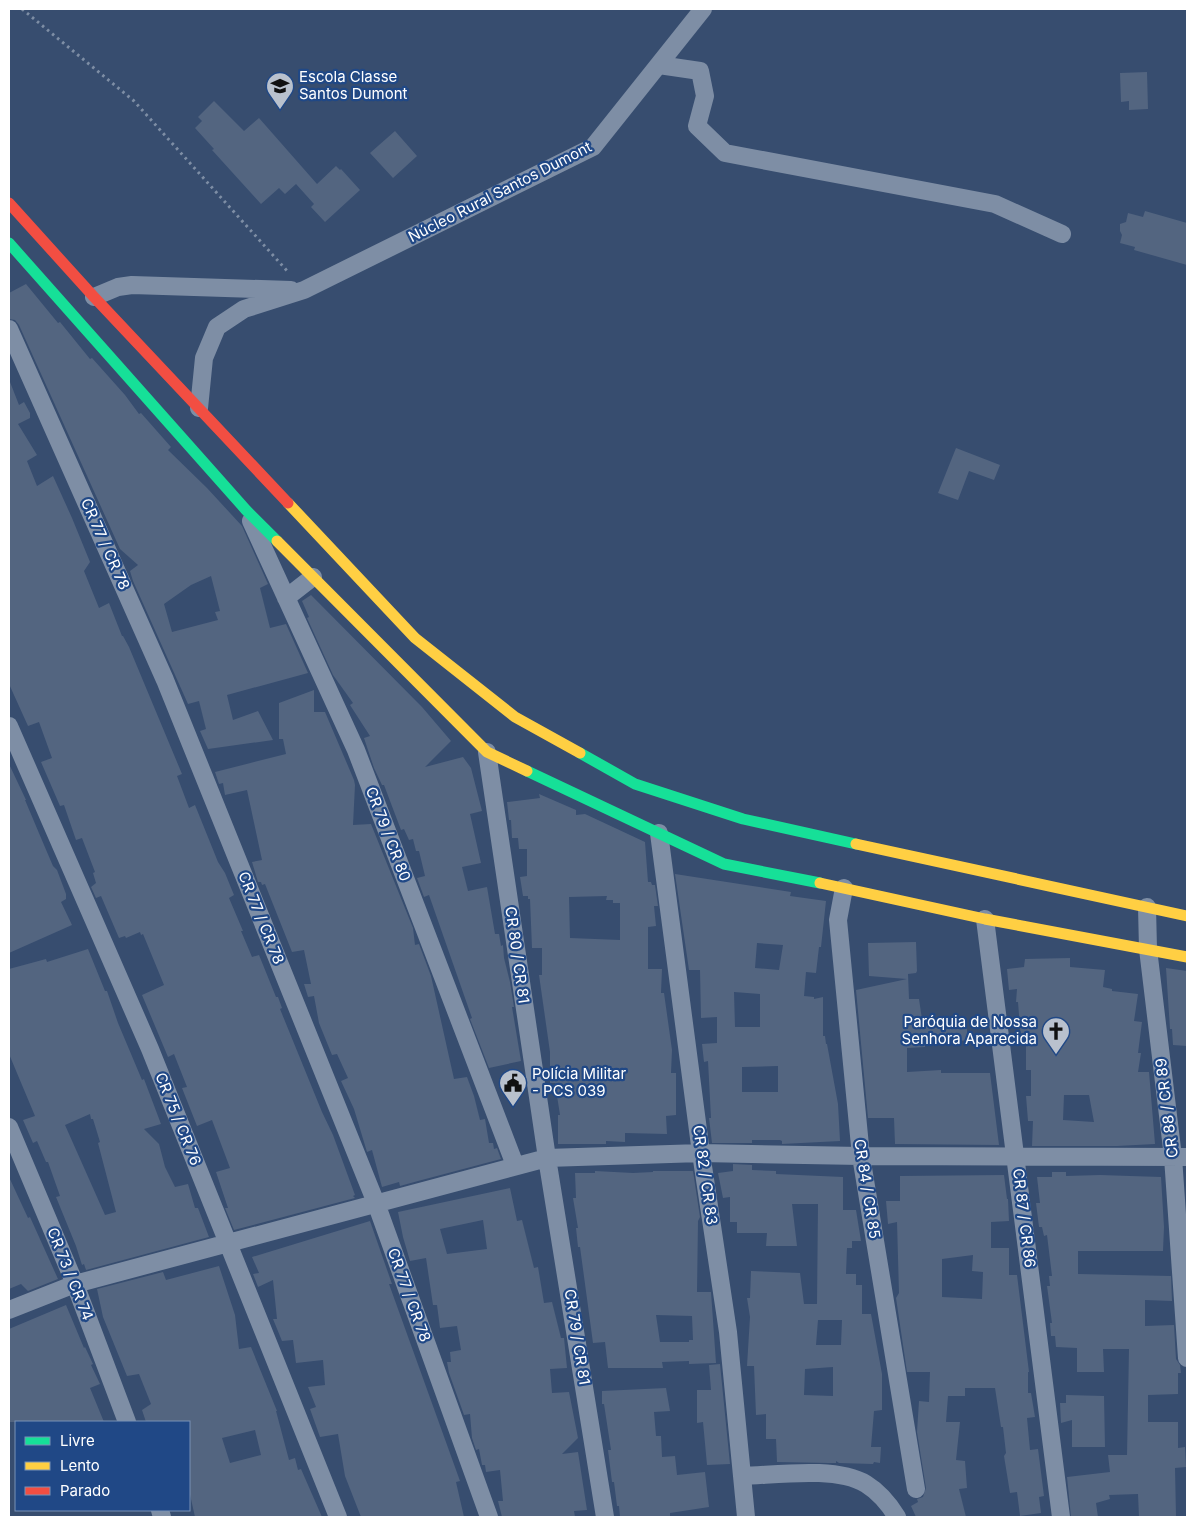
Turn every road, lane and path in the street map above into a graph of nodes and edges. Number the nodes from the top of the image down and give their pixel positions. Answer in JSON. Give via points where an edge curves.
{"nodes":[{"id":1,"x":22,"y":9,"type":"edge"},
{"id":2,"x":703,"y":9,"type":"edge"},
{"id":3,"x":659,"y":65,"type":"junction"},
{"id":4,"x":9,"y":203,"type":"edge"},
{"id":5,"x":1062,"y":234,"type":"dead end"},
{"id":6,"x":9,"y":243,"type":"edge"},
{"id":7,"x":304,"y":290,"type":"junction"},
{"id":8,"x":94,"y":297,"type":"junction"},
{"id":9,"x":9,"y":329,"type":"edge"},
{"id":10,"x":200,"y":408,"type":"junction"},
{"id":11,"x":246,"y":510,"type":"junction"},
{"id":12,"x":313,"y":577,"type":"junction"},
{"id":13,"x":286,"y":598,"type":"junction"},
{"id":14,"x":9,"y":726,"type":"edge"},
{"id":15,"x":488,"y":752,"type":"junction"},
{"id":16,"x":660,"y":833,"type":"junction"},
{"id":17,"x":844,"y":888,"type":"junction"},
{"id":18,"x":1147,"y":907,"type":"junction"},
{"id":19,"x":1187,"y":916,"type":"edge"},
{"id":20,"x":985,"y":919,"type":"junction"},
{"id":21,"x":1148,"y":949,"type":"junction"},
{"id":22,"x":1187,"y":957,"type":"edge"},
{"id":23,"x":9,"y":1127,"type":"edge"},
{"id":24,"x":701,"y":1153,"type":"junction"},
{"id":25,"x":861,"y":1156,"type":"junction"},
{"id":26,"x":1016,"y":1157,"type":"junction"},
{"id":27,"x":1180,"y":1157,"type":"edge"},
{"id":28,"x":547,"y":1158,"type":"junction"},
{"id":29,"x":515,"y":1165,"type":"junction"},
{"id":30,"x":376,"y":1203,"type":"junction"},
{"id":31,"x":228,"y":1244,"type":"junction"},
{"id":32,"x":75,"y":1284,"type":"junction"},
{"id":33,"x":9,"y":1310,"type":"edge"},
{"id":34,"x":1187,"y":1358,"type":"edge"},
{"id":35,"x":127,"y":1421,"type":"edge"},
{"id":36,"x":742,"y":1476,"type":"junction"},
{"id":37,"x":916,"y":1489,"type":"dead end"},
{"id":38,"x":338,"y":1517,"type":"edge"},
{"id":39,"x":489,"y":1517,"type":"edge"},
{"id":40,"x":605,"y":1517,"type":"edge"},
{"id":41,"x":746,"y":1517,"type":"edge"},
{"id":42,"x":898,"y":1517,"type":"edge"},
{"id":43,"x":1061,"y":1517,"type":"edge"}],
"edges":[{"from":1,"to":7,"type":"path","via":[[134,101]]},
{"from":2,"to":3,"type":"street","name":"Núcleo Rural Santos Dumont"},
{"from":3,"to":5,"type":"street","via":[[700,71],[705,96],[697,126],[725,153],[995,204]]},
{"from":3,"to":7,"type":"street","name":"Núcleo Rural Santos Dumont","via":[[593,147]]},
{"from":4,"to":8,"type":"street"},
{"from":6,"to":11,"type":"street"},
{"from":7,"to":8,"type":"street","name":"Núcleo Rural Santos Dumont","via":[[132,284]]},
{"from":7,"to":10,"type":"street","name":"Núcleo Rural Santos Dumont","via":[[244,309],[217,328],[204,358]]},
{"from":8,"to":10,"type":"street"},
{"from":9,"to":30,"type":"street","name":"CR 77 / CR 78","via":[[165,680]]},
{"from":10,"to":18,"type":"street","via":[[415,638],[515,717],[635,784],[743,819]]},
{"from":11,"to":12,"type":"street"},
{"from":11,"to":13,"type":"street","name":"CR 79 / CR 80"},
{"from":12,"to":13,"type":"street"},
{"from":12,"to":15,"type":"street"},
{"from":13,"to":29,"type":"street","name":"CR 79 / CR 80","via":[[356,750]]},
{"from":14,"to":31,"type":"street","name":"CR 75 / CR 76","via":[[150,1048]]},
{"from":15,"to":16,"type":"street"},
{"from":15,"to":28,"type":"street","name":"CR 80 / CR 81"},
{"from":16,"to":17,"type":"street","via":[[724,864]]},
{"from":16,"to":24,"type":"street","name":"CR 82 / CR 83"},
{"from":17,"to":20,"type":"street"},
{"from":17,"to":25,"type":"street","name":"CR 84 / CR 85","via":[[838,920]]},
{"from":18,"to":19,"type":"street"},
{"from":18,"to":21,"type":"street","name":"CR 88 / CR 89"},
{"from":20,"to":21,"type":"street"},
{"from":20,"to":26,"type":"street","name":"CR 87 / CR 86"},
{"from":21,"to":22,"type":"street"},
{"from":21,"to":27,"type":"street","name":"CR 88 / CR 89"},
{"from":23,"to":32,"type":"street","name":"CR 73 / CR 74"},
{"from":24,"to":25,"type":"street"},
{"from":24,"to":28,"type":"street"},
{"from":24,"to":36,"type":"street","name":"CR 82 / CR 83","via":[[728,1332]]},
{"from":25,"to":26,"type":"street"},
{"from":25,"to":37,"type":"street","name":"CR 84 / CR 85"},
{"from":26,"to":27,"type":"street"},
{"from":26,"to":43,"type":"street","name":"CR 87 / CR 86"},
{"from":27,"to":34,"type":"street","name":"CR 88 / CR 89"},
{"from":28,"to":29,"type":"street"},
{"from":28,"to":40,"type":"street","name":"CR 79 / CR 81"},
{"from":29,"to":30,"type":"street"},
{"from":30,"to":31,"type":"street"},
{"from":30,"to":39,"type":"street","name":"CR 77 / CR 78"},
{"from":31,"to":32,"type":"street"},
{"from":31,"to":38,"type":"street","name":"CR 75 / CR 76"},
{"from":32,"to":33,"type":"street"},
{"from":32,"to":35,"type":"street","name":"CR 73 / CR 74"},
{"from":36,"to":41,"type":"street","name":"CR 82 / CR 83"},
{"from":36,"to":42,"type":"street","via":[[814,1473],[842,1476],[865,1483],[886,1500]]}]}
